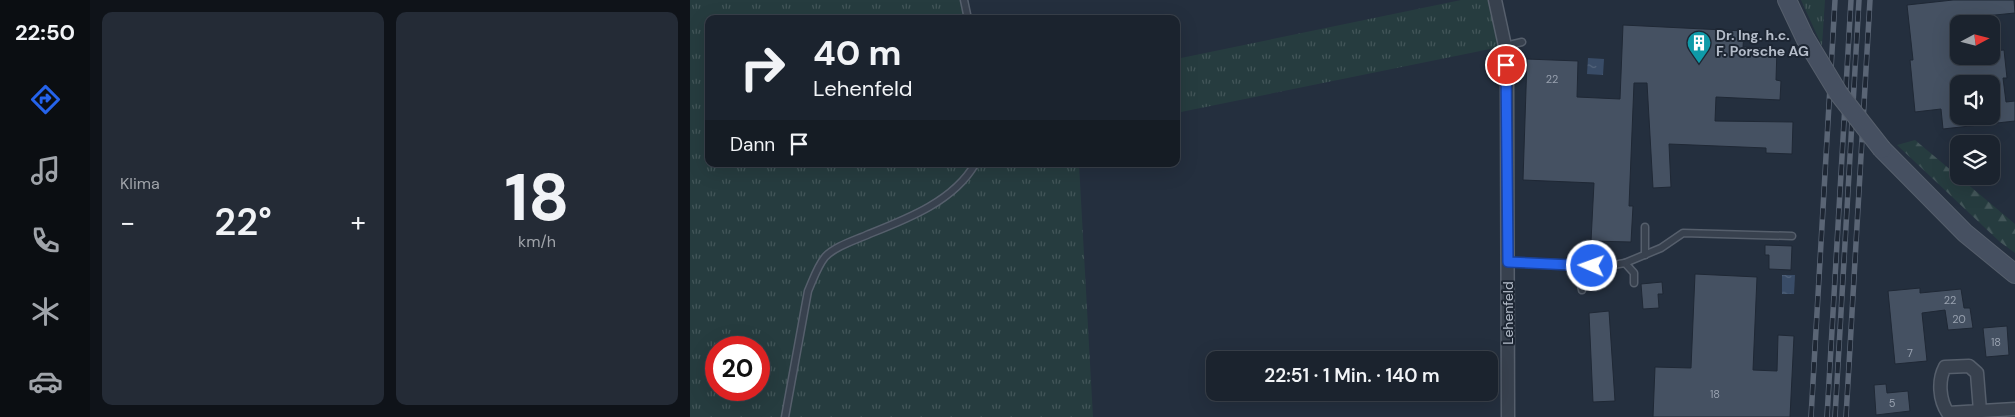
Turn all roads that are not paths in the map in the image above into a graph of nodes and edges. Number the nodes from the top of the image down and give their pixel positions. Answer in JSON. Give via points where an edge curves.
{"nodes":[{"id":1,"x":964,"y":0,"type":"edge"},
{"id":2,"x":1494,"y":0,"type":"edge"},
{"id":3,"x":1788,"y":0,"type":"edge"},
{"id":4,"x":967,"y":15,"type":"edge"},
{"id":5,"x":1522,"y":42,"type":"dead end"},
{"id":6,"x":1505,"y":46,"type":"junction"},
{"id":7,"x":974,"y":167,"type":"edge"},
{"id":8,"x":1645,"y":227,"type":"dead end"},
{"id":9,"x":1792,"y":236,"type":"dead end"},
{"id":10,"x":1645,"y":255,"type":"junction"},
{"id":11,"x":1508,"y":262,"type":"junction"},
{"id":12,"x":1625,"y":263,"type":"junction"},
{"id":13,"x":1578,"y":265,"type":"junction"},
{"id":14,"x":2015,"y":274,"type":"edge"},
{"id":15,"x":1634,"y":283,"type":"dead end"},
{"id":16,"x":1582,"y":290,"type":"dead end"},
{"id":17,"x":2015,"y":410,"type":"edge"},
{"id":18,"x":1980,"y":411,"type":"junction"},
{"id":19,"x":1960,"y":415,"type":"edge"},
{"id":20,"x":785,"y":417,"type":"edge"},
{"id":21,"x":1508,"y":417,"type":"edge"}],
"edges":[{"from":1,"to":4,"type":"lane"},
{"from":2,"to":6,"type":"street","name":"Lehenfeld"},
{"from":3,"to":14,"type":"main road","bridge":true,"via":[[1805,38],[1839,94],[1882,149],[1966,233]]},
{"from":5,"to":6,"type":"lane"},
{"from":6,"to":11,"type":"street","name":"Lehenfeld"},
{"from":7,"to":20,"type":"lane","via":[[947,195],[926,208],[826,256],[808,291]]},
{"from":8,"to":10,"type":"lane"},
{"from":9,"to":10,"type":"lane","via":[[1683,233]]},
{"from":10,"to":12,"type":"lane"},
{"from":11,"to":13,"type":"lane"},
{"from":11,"to":21,"type":"street","name":"Lehenfeld"},
{"from":12,"to":13,"type":"lane"},
{"from":12,"to":15,"type":"lane","via":[[1634,273]]},
{"from":13,"to":16,"type":"lane"},
{"from":17,"to":18,"type":"street"},
{"from":18,"to":19,"type":"street"},
{"from":18,"to":19,"type":"street","via":[[1977,372],[1968,366],[1946,367],[1940,376],[1943,405],[1948,412]]}]}
